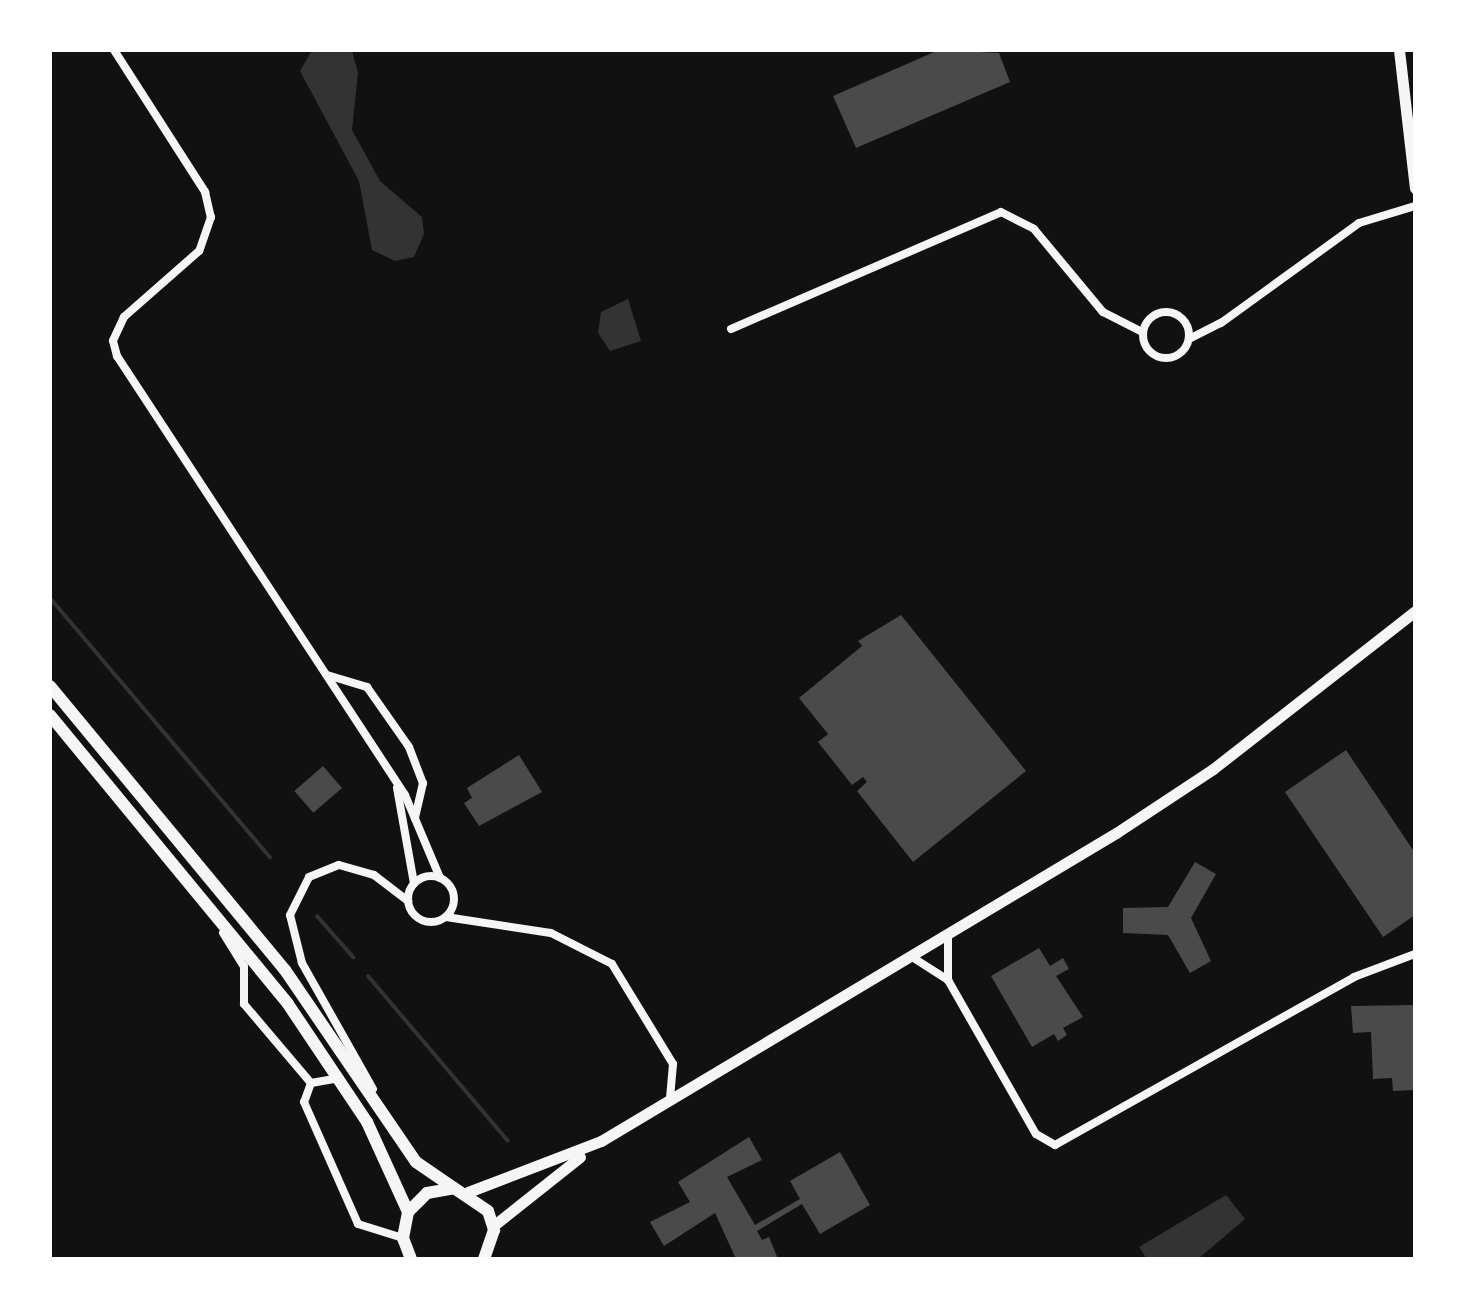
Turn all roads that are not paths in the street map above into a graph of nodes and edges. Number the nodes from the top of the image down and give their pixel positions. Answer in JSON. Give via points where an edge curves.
{"nodes":[{"id":1,"x":114,"y":50,"type":"edge"},
{"id":2,"x":1399,"y":50,"type":"edge"},
{"id":3,"x":1415,"y":188,"type":"edge"},
{"id":4,"x":1415,"y":206,"type":"edge"},
{"id":5,"x":731,"y":330,"type":"dead end"},
{"id":6,"x":1142,"y":332,"type":"junction"},
{"id":7,"x":1189,"y":339,"type":"junction"},
{"id":8,"x":1415,"y":611,"type":"edge"},
{"id":9,"x":326,"y":674,"type":"junction"},
{"id":10,"x":50,"y":686,"type":"edge"},
{"id":11,"x":50,"y":715,"type":"edge"},
{"id":12,"x":396,"y":783,"type":"junction"},
{"id":13,"x":415,"y":818,"type":"junction"},
{"id":14,"x":186,"y":874,"type":"junction"},
{"id":15,"x":440,"y":878,"type":"junction"},
{"id":16,"x":414,"y":883,"type":"junction"},
{"id":17,"x":408,"y":901,"type":"junction"},
{"id":18,"x":446,"y":917,"type":"junction"},
{"id":19,"x":948,"y":934,"type":"junction"},
{"id":20,"x":1415,"y":954,"type":"edge"},
{"id":21,"x":912,"y":957,"type":"junction"},
{"id":22,"x":948,"y":980,"type":"junction"},
{"id":23,"x":340,"y":1078,"type":"junction"},
{"id":24,"x":310,"y":1083,"type":"junction"},
{"id":25,"x":670,"y":1101,"type":"junction"},
{"id":26,"x":387,"y":1115,"type":"junction"},
{"id":27,"x":602,"y":1141,"type":"junction"},
{"id":28,"x":461,"y":1190,"type":"junction"},
{"id":29,"x":408,"y":1212,"type":"junction"},
{"id":30,"x":493,"y":1226,"type":"junction"},
{"id":31,"x":402,"y":1238,"type":"junction"},
{"id":32,"x":490,"y":1256,"type":"edge"},
{"id":33,"x":411,"y":1259,"type":"edge"}],
"edges":[{"from":1,"to":9,"type":"street","via":[[206,192],[211,217],[199,251],[124,317],[113,341],[117,356]]},
{"from":2,"to":3,"type":"main road"},
{"from":4,"to":7,"type":"street","via":[[1359,223],[1221,324]]},
{"from":5,"to":6,"type":"street","via":[[1001,212],[1034,229],[1103,312]]},
{"from":6,"to":7,"type":"street","via":[[1162,312],[1186,324]]},
{"from":6,"to":7,"type":"street","via":[[1155,357],[1170,359]]},
{"from":8,"to":19,"type":"main road","via":[[1214,769]]},
{"from":9,"to":12,"type":"street"},
{"from":9,"to":13,"type":"street","via":[[367,687],[409,747],[423,784]]},
{"from":10,"to":26,"type":"main road","via":[[251,926]]},
{"from":11,"to":14,"type":"main road"},
{"from":12,"to":13,"type":"street"},
{"from":12,"to":16,"type":"street"},
{"from":13,"to":15,"type":"street"},
{"from":14,"to":23,"type":"main road"},
{"from":14,"to":24,"type":"street","via":[[244,966],[244,1004]]},
{"from":15,"to":16,"type":"street"},
{"from":15,"to":18,"type":"street","via":[[454,900]]},
{"from":16,"to":17,"type":"street"},
{"from":17,"to":18,"type":"street","via":[[420,919]]},
{"from":17,"to":26,"type":"street","via":[[374,875],[339,865],[310,877],[290,915],[302,963]]},
{"from":18,"to":25,"type":"street","via":[[551,933],[612,964],[673,1064]]},
{"from":19,"to":21,"type":"main road"},
{"from":19,"to":22,"type":"street"},
{"from":20,"to":22,"type":"street","via":[[1354,976],[1060,1145],[1036,1134]]},
{"from":21,"to":22,"type":"street"},
{"from":21,"to":25,"type":"main road"},
{"from":23,"to":24,"type":"street"},
{"from":23,"to":29,"type":"main road"},
{"from":24,"to":31,"type":"street","via":[[304,1102],[358,1224]]},
{"from":25,"to":27,"type":"main road"},
{"from":26,"to":28,"type":"main road","via":[[416,1162]]},
{"from":27,"to":28,"type":"main road"},
{"from":27,"to":30,"type":"main road"},
{"from":28,"to":29,"type":"main road","via":[[427,1193]]},
{"from":28,"to":30,"type":"main road"},
{"from":29,"to":31,"type":"main road"},
{"from":30,"to":32,"type":"main road"},
{"from":31,"to":33,"type":"main road"}]}
